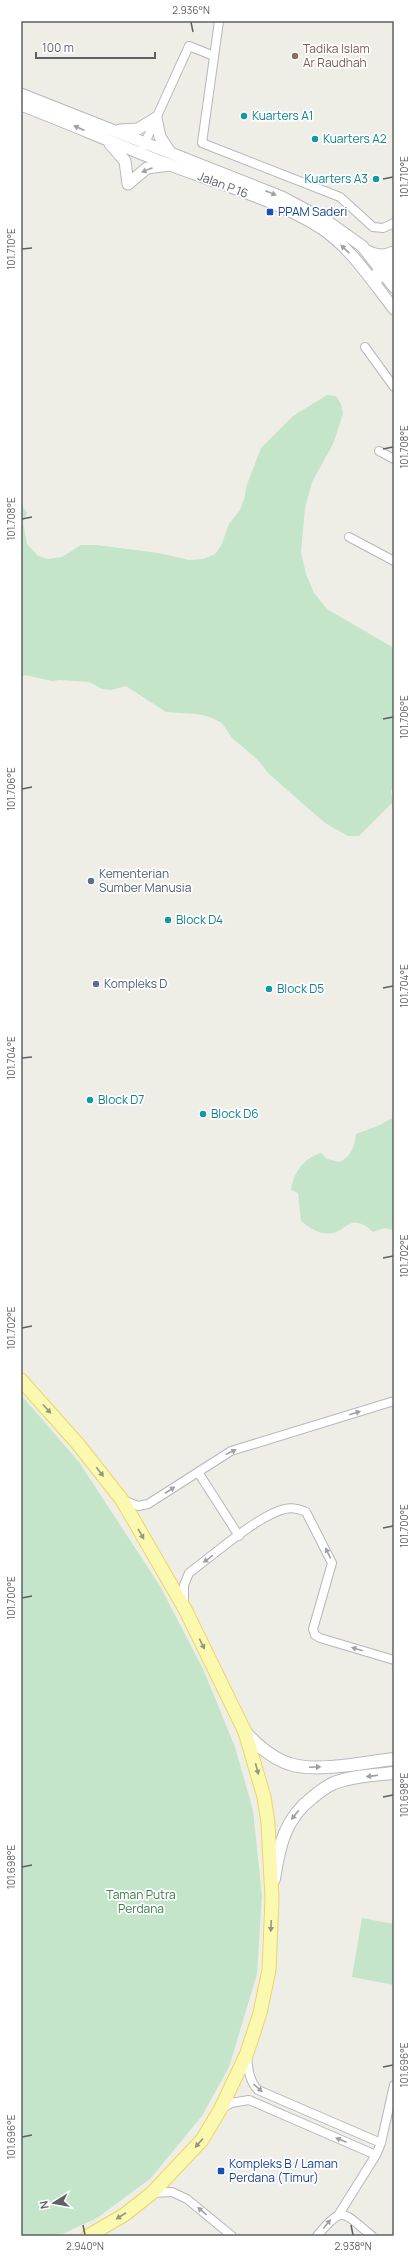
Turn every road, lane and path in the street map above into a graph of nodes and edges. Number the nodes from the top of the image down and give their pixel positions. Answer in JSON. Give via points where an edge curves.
{"nodes":[{"id":1,"x":219,"y":21,"type":"edge"},
{"id":2,"x":214,"y":56,"type":"junction"},
{"id":3,"x":21,"y":94,"type":"edge"},
{"id":4,"x":21,"y":105,"type":"edge"},
{"id":5,"x":156,"y":118,"type":"junction"},
{"id":6,"x":115,"y":131,"type":"junction"},
{"id":7,"x":105,"y":140,"type":"junction"},
{"id":8,"x":146,"y":142,"type":"junction"},
{"id":9,"x":170,"y":152,"type":"junction"},
{"id":10,"x":141,"y":153,"type":"junction"},
{"id":11,"x":170,"y":165,"type":"junction"},
{"id":12,"x":394,"y":223,"type":"edge"},
{"id":13,"x":365,"y":250,"type":"junction"},
{"id":14,"x":394,"y":254,"type":"edge"},
{"id":15,"x":388,"y":272,"type":"edge"},
{"id":16,"x":373,"y":281,"type":"junction"},
{"id":17,"x":394,"y":288,"type":"edge"},
{"id":18,"x":394,"y":309,"type":"edge"},
{"id":19,"x":365,"y":347,"type":"dead end"},
{"id":20,"x":394,"y":387,"type":"edge"},
{"id":21,"x":380,"y":451,"type":"dead end"},
{"id":22,"x":394,"y":459,"type":"edge"},
{"id":23,"x":349,"y":537,"type":"dead end"},
{"id":24,"x":394,"y":561,"type":"edge"},
{"id":25,"x":21,"y":1380,"type":"edge"},
{"id":26,"x":394,"y":1401,"type":"edge"},
{"id":27,"x":198,"y":1472,"type":"junction"},
{"id":28,"x":122,"y":1500,"type":"junction"},
{"id":29,"x":239,"y":1536,"type":"junction"},
{"id":30,"x":185,"y":1609,"type":"junction"},
{"id":31,"x":394,"y":1660,"type":"edge"},
{"id":32,"x":245,"y":1732,"type":"junction"},
{"id":33,"x":394,"y":1759,"type":"edge"},
{"id":34,"x":394,"y":1773,"type":"edge"},
{"id":35,"x":272,"y":1899,"type":"junction"},
{"id":36,"x":247,"y":2053,"type":"junction"},
{"id":37,"x":394,"y":2085,"type":"edge"},
{"id":38,"x":220,"y":2110,"type":"junction"},
{"id":39,"x":381,"y":2143,"type":"junction"},
{"id":40,"x":376,"y":2155,"type":"junction"},
{"id":41,"x":152,"y":2193,"type":"junction"},
{"id":42,"x":339,"y":2214,"type":"junction"},
{"id":43,"x":88,"y":2236,"type":"edge"},
{"id":44,"x":232,"y":2236,"type":"edge"},
{"id":45,"x":317,"y":2236,"type":"edge"},
{"id":46,"x":372,"y":2236,"type":"edge"}],
"edges":[{"from":1,"to":2,"type":"street"},
{"from":2,"to":5,"type":"street","via":[[189,46]]},
{"from":2,"to":12,"type":"street","via":[[202,143],[340,197],[373,227],[383,228]]},
{"from":3,"to":6,"type":"street","name":"Jalan P 16"},
{"from":7,"to":4,"type":"street","name":"Jalan P 16","one_way":true},
{"from":5,"to":6,"type":"street","via":[[138,129]]},
{"from":5,"to":8,"type":"street"},
{"from":5,"to":9,"type":"street","via":[[160,137]]},
{"from":6,"to":8,"type":"street","name":"Jalan P 16"},
{"from":7,"to":10,"type":"street","name":"Jalan P 16"},
{"from":11,"to":7,"type":"street","one_way":true,"via":[[147,168],[128,184],[125,161],[117,149]]},
{"from":8,"to":9,"type":"street","name":"Jalan P 16"},
{"from":8,"to":10,"type":"street"},
{"from":9,"to":13,"type":"street","name":"Jalan P 16","one_way":true,"via":[[282,197],[327,220]]},
{"from":10,"to":11,"type":"street","name":"Jalan P 16"},
{"from":16,"to":11,"type":"street","name":"Jalan P 16","one_way":true,"via":[[349,253],[321,228],[279,207]]},
{"from":13,"to":14,"type":"street","via":[[386,256]]},
{"from":13,"to":15,"type":"street","name":"Jalan P 16"},
{"from":14,"to":15,"type":"street"},
{"from":15,"to":16,"type":"street"},
{"from":15,"to":17,"type":"street","name":"Jalan P 16"},
{"from":16,"to":18,"type":"street","name":"Jalan P 16"},
{"from":19,"to":20,"type":"street"},
{"from":21,"to":22,"type":"street"},
{"from":23,"to":24,"type":"street"},
{"from":25,"to":28,"type":"main road","one_way":true,"via":[[78,1444]]},
{"from":27,"to":26,"type":"street","one_way":true,"via":[[231,1451]]},
{"from":28,"to":27,"type":"street","one_way":true,"via":[[138,1506],[148,1504]]},
{"from":27,"to":29,"type":"street"},
{"from":28,"to":30,"type":"main road","one_way":true},
{"from":29,"to":30,"type":"street","one_way":true,"via":[[189,1573],[184,1585]]},
{"from":31,"to":29,"type":"street","one_way":true,"via":[[315,1635],[313,1629],[332,1563],[306,1512],[296,1508],[284,1509],[255,1523]]},
{"from":30,"to":32,"type":"main road","one_way":true},
{"from":32,"to":33,"type":"main road","one_way":true,"via":[[265,1750],[292,1765],[312,1768]]},
{"from":32,"to":35,"type":"main road","one_way":true,"via":[[264,1797]]},
{"from":34,"to":35,"type":"main road","one_way":true,"via":[[350,1778],[332,1784],[304,1804],[292,1818],[282,1837]]},
{"from":35,"to":36,"type":"main road","one_way":true,"via":[[269,1970],[260,2013]]},
{"from":36,"to":38,"type":"main road"},
{"from":36,"to":39,"type":"street","one_way":true,"via":[[249,2071],[258,2090]]},
{"from":37,"to":39,"type":"street"},
{"from":40,"to":38,"type":"street","one_way":true,"via":[[249,2100],[231,2102]]},
{"from":38,"to":41,"type":"main road","one_way":true,"via":[[202,2140]]},
{"from":39,"to":40,"type":"street"},
{"from":40,"to":42,"type":"street"},
{"from":41,"to":43,"type":"main road","one_way":true,"via":[[124,2215]]},
{"from":44,"to":41,"type":"street","one_way":true,"via":[[187,2199],[172,2192]]},
{"from":45,"to":42,"type":"street","one_way":true,"via":[[332,2218]]},
{"from":42,"to":46,"type":"street","via":[[346,2215]]}]}
